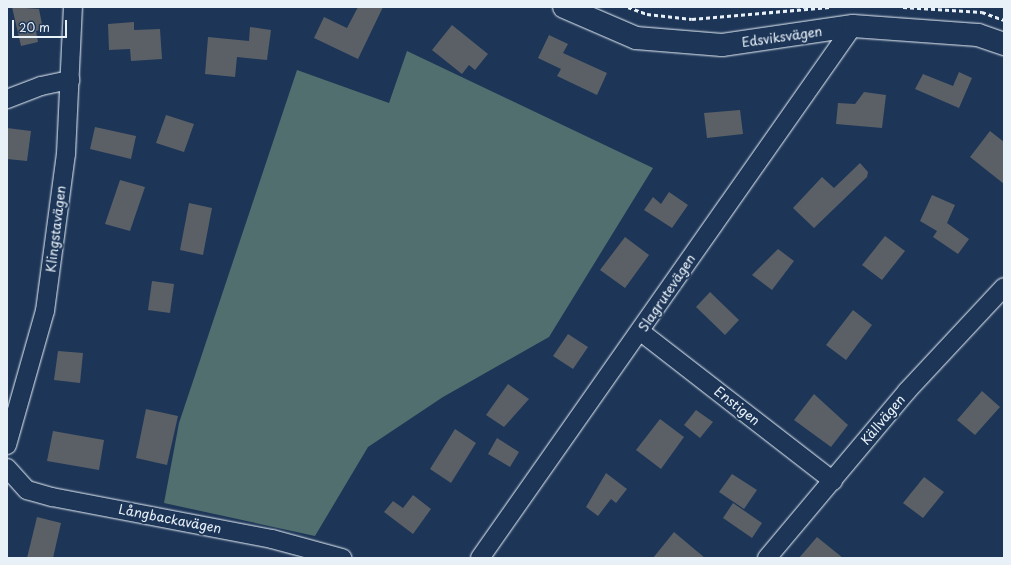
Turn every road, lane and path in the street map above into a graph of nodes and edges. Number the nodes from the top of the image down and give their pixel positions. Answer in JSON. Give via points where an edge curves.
{"nodes":[{"id":1,"x":73,"y":7,"type":"edge"},
{"id":2,"x":564,"y":7,"type":"edge"},
{"id":3,"x":628,"y":7,"type":"edge"},
{"id":4,"x":829,"y":7,"type":"edge"},
{"id":5,"x":903,"y":7,"type":"edge"},
{"id":6,"x":1004,"y":20,"type":"edge"},
{"id":7,"x":853,"y":26,"type":"junction"},
{"id":8,"x":1004,"y":44,"type":"edge"},
{"id":9,"x":70,"y":80,"type":"junction"},
{"id":10,"x":7,"y":99,"type":"edge"},
{"id":11,"x":1004,"y":287,"type":"edge"},
{"id":12,"x":641,"y":332,"type":"junction"},
{"id":13,"x":7,"y":445,"type":"edge"},
{"id":14,"x":7,"y":468,"type":"edge"},
{"id":15,"x":833,"y":481,"type":"junction"},
{"id":16,"x":342,"y":558,"type":"edge"},
{"id":17,"x":480,"y":558,"type":"edge"},
{"id":18,"x":767,"y":558,"type":"edge"}],
"edges":[{"from":1,"to":9,"type":"street","name":"Klingstavägen"},
{"from":2,"to":7,"type":"street","name":"Edsviksvägen","via":[[636,38],[722,45]]},
{"from":3,"to":4,"type":"path","via":[[647,14],[692,19]]},
{"from":5,"to":6,"type":"path","via":[[982,12]]},
{"from":7,"to":8,"type":"street","name":"Edsviksvägen","via":[[978,34]]},
{"from":7,"to":12,"type":"street","name":"Slagrutevägen"},
{"from":9,"to":10,"type":"street","via":[[41,86]]},
{"from":9,"to":13,"type":"street","name":"Klingstavägen","via":[[66,154],[45,311]]},
{"from":11,"to":15,"type":"street","name":"Källvägen","via":[[907,391]]},
{"from":12,"to":15,"type":"street","name":"Enstigen"},
{"from":12,"to":17,"type":"street","name":"Slagrutevägen"},
{"from":14,"to":16,"type":"street","name":"Långbackavägen","via":[[27,490],[52,497],[272,538]]},
{"from":15,"to":18,"type":"street","name":"Källvägen"}]}
